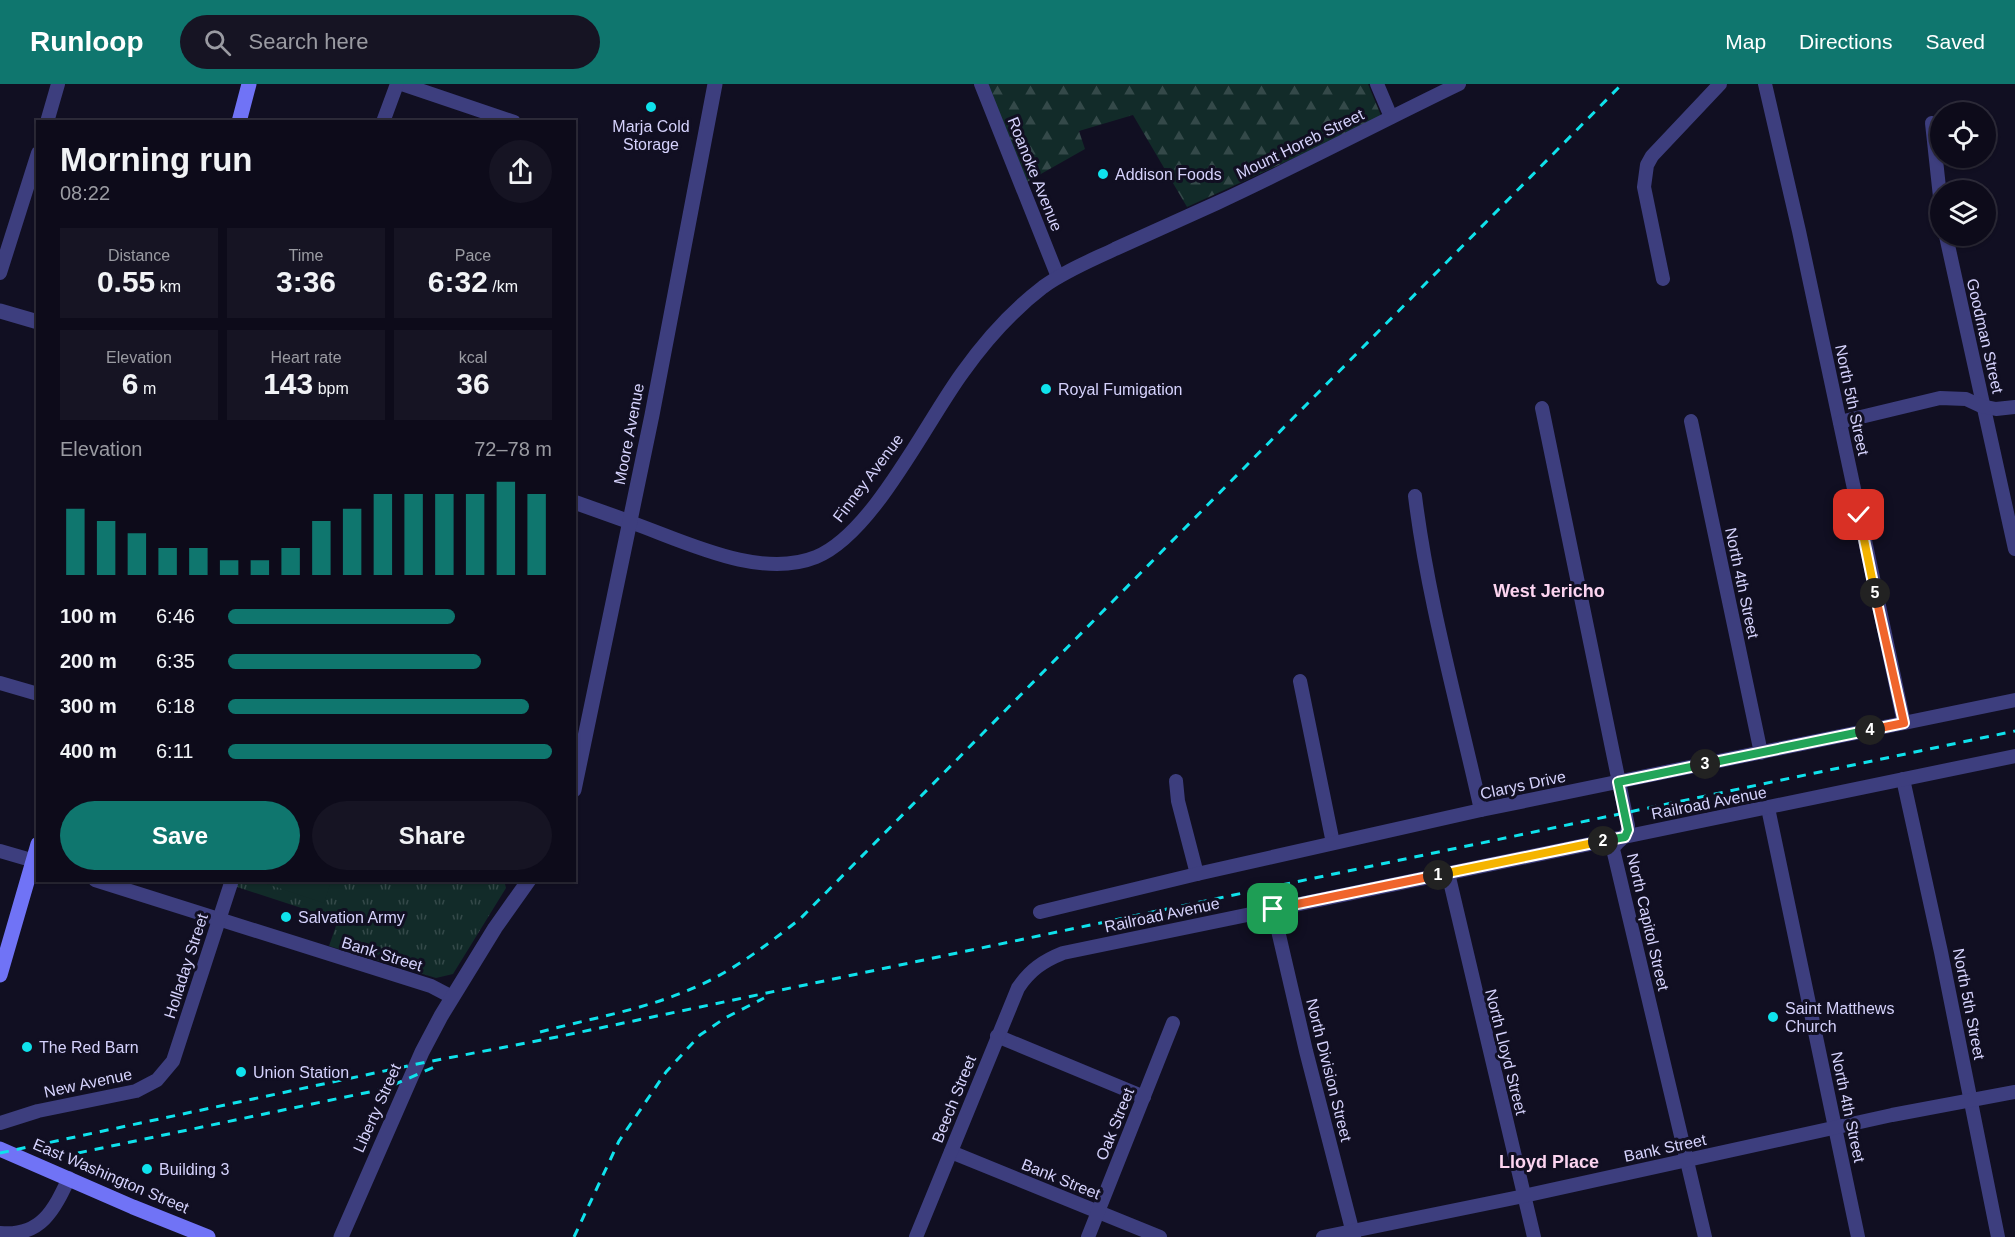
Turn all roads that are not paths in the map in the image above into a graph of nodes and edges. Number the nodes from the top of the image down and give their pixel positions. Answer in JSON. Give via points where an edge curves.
{"nodes":[{"id":1,"x":58,"y":84,"type":"edge"},
{"id":2,"x":249,"y":84,"type":"edge"},
{"id":3,"x":397,"y":84,"type":"edge"},
{"id":4,"x":402,"y":84,"type":"edge"},
{"id":5,"x":715,"y":84,"type":"edge"},
{"id":6,"x":981,"y":84,"type":"edge"},
{"id":7,"x":1377,"y":84,"type":"edge"},
{"id":8,"x":1459,"y":84,"type":"edge"},
{"id":9,"x":1720,"y":84,"type":"edge"},
{"id":10,"x":1766,"y":84,"type":"edge"},
{"id":11,"x":1391,"y":117,"type":"junction"},
{"id":12,"x":492,"y":118,"type":"edge"},
{"id":13,"x":48,"y":120,"type":"edge"},
{"id":14,"x":240,"y":120,"type":"edge"},
{"id":15,"x":384,"y":120,"type":"edge"},
{"id":16,"x":36,"y":159,"type":"edge"},
{"id":17,"x":1948,"y":246,"type":"edge"},
{"id":18,"x":0,"y":273,"type":"edge"},
{"id":19,"x":1058,"y":277,"type":"junction"},
{"id":20,"x":1663,"y":279,"type":"dead end"},
{"id":21,"x":0,"y":311,"type":"edge"},
{"id":22,"x":36,"y":321,"type":"edge"},
{"id":23,"x":1984,"y":407,"type":"junction"},
{"id":24,"x":2015,"y":407,"type":"edge"},
{"id":25,"x":1542,"y":408,"type":"dead end"},
{"id":26,"x":1691,"y":421,"type":"dead end"},
{"id":27,"x":1840,"y":422,"type":"junction"},
{"id":28,"x":1415,"y":496,"type":"dead end"},
{"id":29,"x":576,"y":503,"type":"edge"},
{"id":30,"x":630,"y":522,"type":"junction"},
{"id":31,"x":2015,"y":549,"type":"edge"},
{"id":32,"x":1300,"y":681,"type":"dead end"},
{"id":33,"x":0,"y":683,"type":"edge"},
{"id":34,"x":36,"y":693,"type":"edge"},
{"id":35,"x":2015,"y":700,"type":"edge"},
{"id":36,"x":1904,"y":723,"type":"junction"},
{"id":37,"x":1761,"y":753,"type":"junction"},
{"id":38,"x":2015,"y":756,"type":"edge"},
{"id":39,"x":1903,"y":779,"type":"junction"},
{"id":40,"x":576,"y":780,"type":"edge"},
{"id":41,"x":1176,"y":781,"type":"dead end"},
{"id":42,"x":1618,"y":782,"type":"junction"},
{"id":43,"x":1768,"y":808,"type":"junction"},
{"id":44,"x":1481,"y":810,"type":"junction"},
{"id":45,"x":1625,"y":837,"type":"junction"},
{"id":46,"x":1333,"y":843,"type":"junction"},
{"id":47,"x":0,"y":851,"type":"edge"},
{"id":48,"x":35,"y":861,"type":"edge"},
{"id":49,"x":1197,"y":873,"type":"junction"},
{"id":50,"x":1448,"y":873,"type":"junction"},
{"id":51,"x":101,"y":882,"type":"edge"},
{"id":52,"x":231,"y":882,"type":"edge"},
{"id":53,"x":528,"y":882,"type":"edge"},
{"id":54,"x":1273,"y":909,"type":"junction"},
{"id":55,"x":1040,"y":912,"type":"dead end"},
{"id":56,"x":218,"y":920,"type":"junction"},
{"id":57,"x":0,"y":975,"type":"edge"},
{"id":58,"x":1027,"y":975,"type":"joint"},
{"id":59,"x":452,"y":997,"type":"junction"},
{"id":60,"x":1173,"y":1023,"type":"dead end"},
{"id":61,"x":998,"y":1036,"type":"junction"},
{"id":62,"x":173,"y":1061,"type":"joint"},
{"id":63,"x":2015,"y":1092,"type":"edge"},
{"id":64,"x":1144,"y":1097,"type":"junction"},
{"id":65,"x":1971,"y":1100,"type":"junction"},
{"id":66,"x":0,"y":1123,"type":"edge"},
{"id":67,"x":1835,"y":1127,"type":"junction"},
{"id":68,"x":0,"y":1149,"type":"edge"},
{"id":69,"x":951,"y":1152,"type":"junction"},
{"id":70,"x":1688,"y":1160,"type":"junction"},
{"id":71,"x":69,"y":1178,"type":"junction"},
{"id":72,"x":1524,"y":1196,"type":"junction"},
{"id":73,"x":1098,"y":1212,"type":"junction"},
{"id":74,"x":1353,"y":1234,"type":"edge"},
{"id":75,"x":0,"y":1235,"type":"edge"},
{"id":76,"x":208,"y":1237,"type":"edge"},
{"id":77,"x":341,"y":1237,"type":"edge"},
{"id":78,"x":916,"y":1237,"type":"edge"},
{"id":79,"x":1088,"y":1237,"type":"edge"},
{"id":80,"x":1160,"y":1237,"type":"edge"},
{"id":81,"x":1323,"y":1237,"type":"edge"},
{"id":82,"x":1534,"y":1237,"type":"edge"},
{"id":83,"x":1705,"y":1237,"type":"edge"},
{"id":84,"x":1858,"y":1237,"type":"edge"},
{"id":85,"x":1998,"y":1237,"type":"edge"}],
"edges":[{"from":1,"to":13,"type":"street"},
{"from":2,"to":14,"type":"main road"},
{"from":3,"to":15,"type":"street"},
{"from":4,"to":12,"type":"street"},
{"from":5,"to":30,"type":"street","name":"Moore Avenue"},
{"from":6,"to":19,"type":"street","name":"Roanoke Avenue"},
{"from":7,"to":11,"type":"street"},
{"from":8,"to":11,"type":"street","name":"Mount Horeb Street"},
{"from":9,"to":20,"type":"street","via":[[1647,165],[1644,187]]},
{"from":10,"to":27,"type":"street","name":"North 5th Street"},
{"from":11,"to":19,"type":"street","name":"Mount Horeb Street","via":[[1259,184]]},
{"from":16,"to":18,"type":"street"},
{"from":17,"to":23,"type":"street","name":"Goodman Street"},
{"from":19,"to":30,"type":"street","name":"Finney Avenue","via":[[1024,303],[964,370],[889,484],[857,526],[832,548],[801,562],[772,565],[716,552]]},
{"from":21,"to":22,"type":"street"},
{"from":23,"to":24,"type":"street"},
{"from":23,"to":27,"type":"street","via":[[1966,399],[1940,398]]},
{"from":23,"to":31,"type":"street","name":"Goodman Street"},
{"from":25,"to":42,"type":"street","name":"North Capitol Street"},
{"from":26,"to":37,"type":"street","name":"North 4th Street"},
{"from":27,"to":36,"type":"street","name":"North 5th Street"},
{"from":28,"to":44,"type":"street","via":[[1427,571]]},
{"from":29,"to":30,"type":"street","name":"Finney Avenue"},
{"from":30,"to":40,"type":"street","name":"Moore Avenue"},
{"from":32,"to":46,"type":"street"},
{"from":33,"to":34,"type":"street"},
{"from":35,"to":36,"type":"street","name":"Clarys Drive"},
{"from":36,"to":37,"type":"street","name":"Clarys Drive"},
{"from":37,"to":42,"type":"street","name":"Clarys Drive"},
{"from":38,"to":39,"type":"street","name":"Railroad Avenue"},
{"from":39,"to":43,"type":"street","name":"Railroad Avenue"},
{"from":39,"to":65,"type":"street","name":"North 5th Street"},
{"from":41,"to":49,"type":"street"},
{"from":42,"to":44,"type":"street","name":"Clarys Drive"},
{"from":42,"to":45,"type":"street","name":"North Capitol Street","via":[[1628,826]]},
{"from":43,"to":45,"type":"street","name":"Railroad Avenue"},
{"from":43,"to":67,"type":"street","name":"North 4th Street"},
{"from":44,"to":46,"type":"street","name":"Clarys Drive"},
{"from":45,"to":50,"type":"street","name":"Railroad Avenue"},
{"from":45,"to":70,"type":"street","name":"North Capitol Street","via":[[1613,849]]},
{"from":46,"to":49,"type":"street","name":"Clarys Drive"},
{"from":47,"to":48,"type":"street"},
{"from":48,"to":57,"type":"main road"},
{"from":49,"to":55,"type":"street","name":"Clarys Drive"},
{"from":50,"to":54,"type":"street","name":"Railroad Avenue"},
{"from":50,"to":72,"type":"street","name":"North Lloyd Street"},
{"from":51,"to":56,"type":"street","name":"Bank Street"},
{"from":52,"to":56,"type":"street","name":"Holladay Street"},
{"from":53,"to":59,"type":"street"},
{"from":54,"to":58,"type":"street","name":"Railroad Avenue","via":[[1063,953],[1047,959]]},
{"from":54,"to":74,"type":"street","name":"North Division Street"},
{"from":56,"to":59,"type":"street","name":"Bank Street","via":[[431,986]]},
{"from":56,"to":62,"type":"street","name":"Holladay Street"},
{"from":58,"to":61,"type":"street","name":"Beech Street"},
{"from":59,"to":77,"type":"street","name":"Liberty Street","via":[[422,1052]]},
{"from":60,"to":64,"type":"street","name":"Oak Street"},
{"from":61,"to":64,"type":"street"},
{"from":61,"to":69,"type":"street","name":"Beech Street"},
{"from":62,"to":66,"type":"street","name":"New Avenue","via":[[157,1080],[136,1091]]},
{"from":63,"to":65,"type":"street","name":"Bank Street"},
{"from":64,"to":73,"type":"street","name":"Oak Street"},
{"from":65,"to":67,"type":"street","name":"Bank Street"},
{"from":65,"to":85,"type":"street","name":"North 5th Street"},
{"from":67,"to":70,"type":"street","name":"Bank Street"},
{"from":67,"to":84,"type":"street","name":"North 4th Street"},
{"from":68,"to":71,"type":"main road","name":"East Washington Street"},
{"from":69,"to":73,"type":"street","name":"Bank Street"},
{"from":69,"to":78,"type":"street","name":"Beech Street"},
{"from":70,"to":72,"type":"street","name":"Bank Street"},
{"from":70,"to":83,"type":"street","name":"North Capitol Street"},
{"from":71,"to":75,"type":"street","via":[[49,1216],[37,1226]]},
{"from":71,"to":76,"type":"main road","name":"East Washington Street"},
{"from":72,"to":74,"type":"street","name":"Bank Street"},
{"from":72,"to":82,"type":"street","name":"North Lloyd Street"},
{"from":73,"to":79,"type":"street","name":"Oak Street"},
{"from":73,"to":80,"type":"street","name":"Bank Street"},
{"from":74,"to":81,"type":"street","name":"Bank Street"}]}
